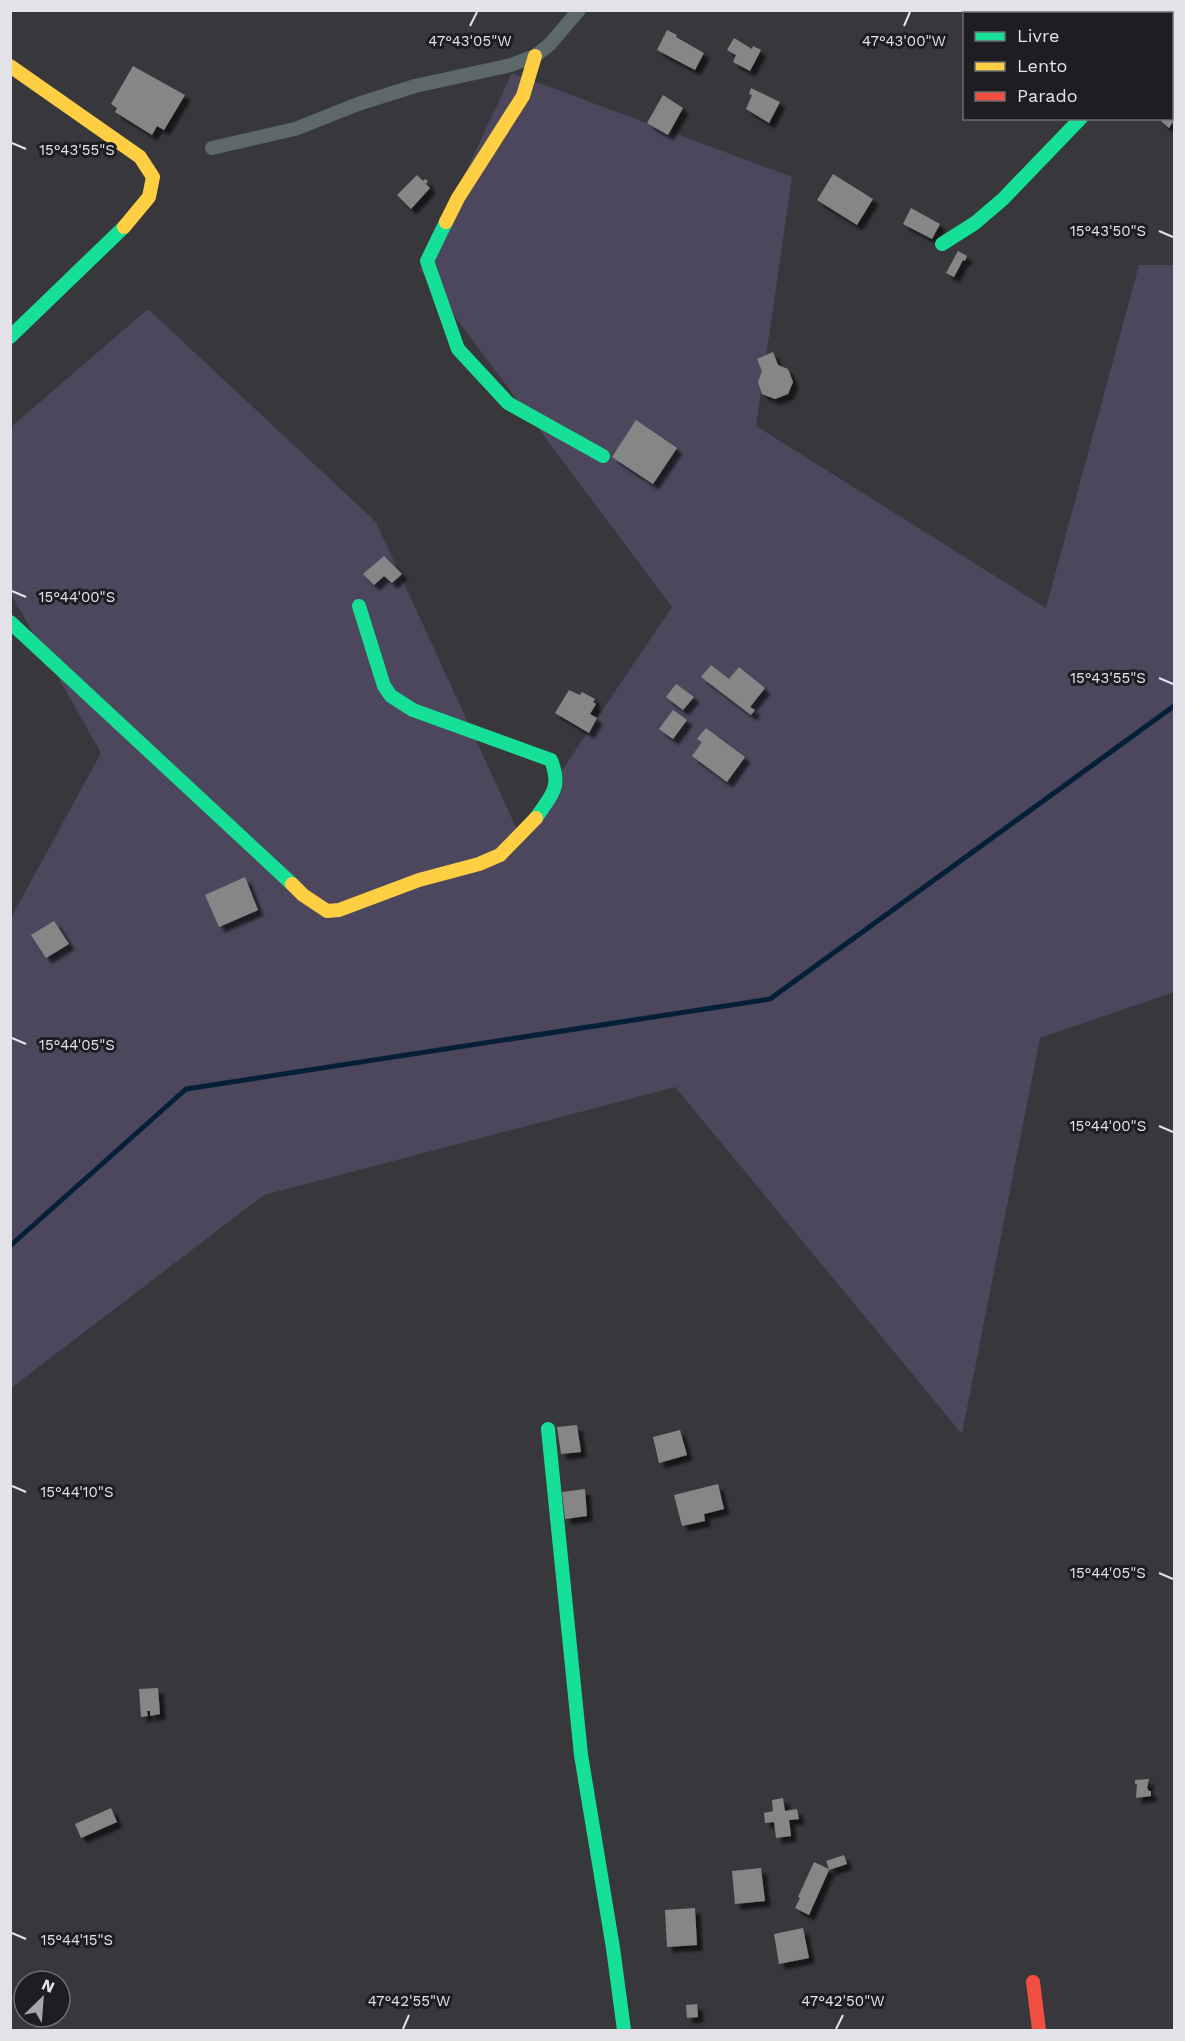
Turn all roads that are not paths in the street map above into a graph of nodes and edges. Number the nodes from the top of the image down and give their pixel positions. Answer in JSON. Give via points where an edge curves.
{"nodes":[{"id":1,"x":579,"y":10,"type":"edge"},
{"id":2,"x":535,"y":56,"type":"junction"},
{"id":3,"x":10,"y":66,"type":"edge"},
{"id":4,"x":1079,"y":120,"type":"edge"},
{"id":5,"x":212,"y":148,"type":"dead end"},
{"id":6,"x":942,"y":244,"type":"dead end"},
{"id":7,"x":10,"y":337,"type":"edge"},
{"id":8,"x":603,"y":456,"type":"dead end"},
{"id":9,"x":359,"y":606,"type":"dead end"},
{"id":10,"x":10,"y":622,"type":"edge"},
{"id":11,"x":548,"y":1429,"type":"dead end"},
{"id":12,"x":1033,"y":1982,"type":"dead end"},
{"id":13,"x":624,"y":2031,"type":"edge"},
{"id":14,"x":1039,"y":2031,"type":"edge"}],
"edges":[{"from":1,"to":2,"type":"street"},
{"from":2,"to":5,"type":"street","via":[[415,86],[295,129]]},
{"from":2,"to":8,"type":"street","via":[[524,96],[458,198],[427,261],[458,349],[508,403]]},
{"from":3,"to":7,"type":"street","via":[[140,157],[153,177],[149,197],[124,227]]},
{"from":4,"to":6,"type":"street","via":[[1003,199]]},
{"from":9,"to":10,"type":"street","via":[[384,686],[391,696],[413,710],[546,758],[554,766],[556,786],[534,822],[500,855],[327,911],[303,894]]},
{"from":11,"to":13,"type":"street","via":[[581,1755]]},
{"from":12,"to":14,"type":"street"}]}
